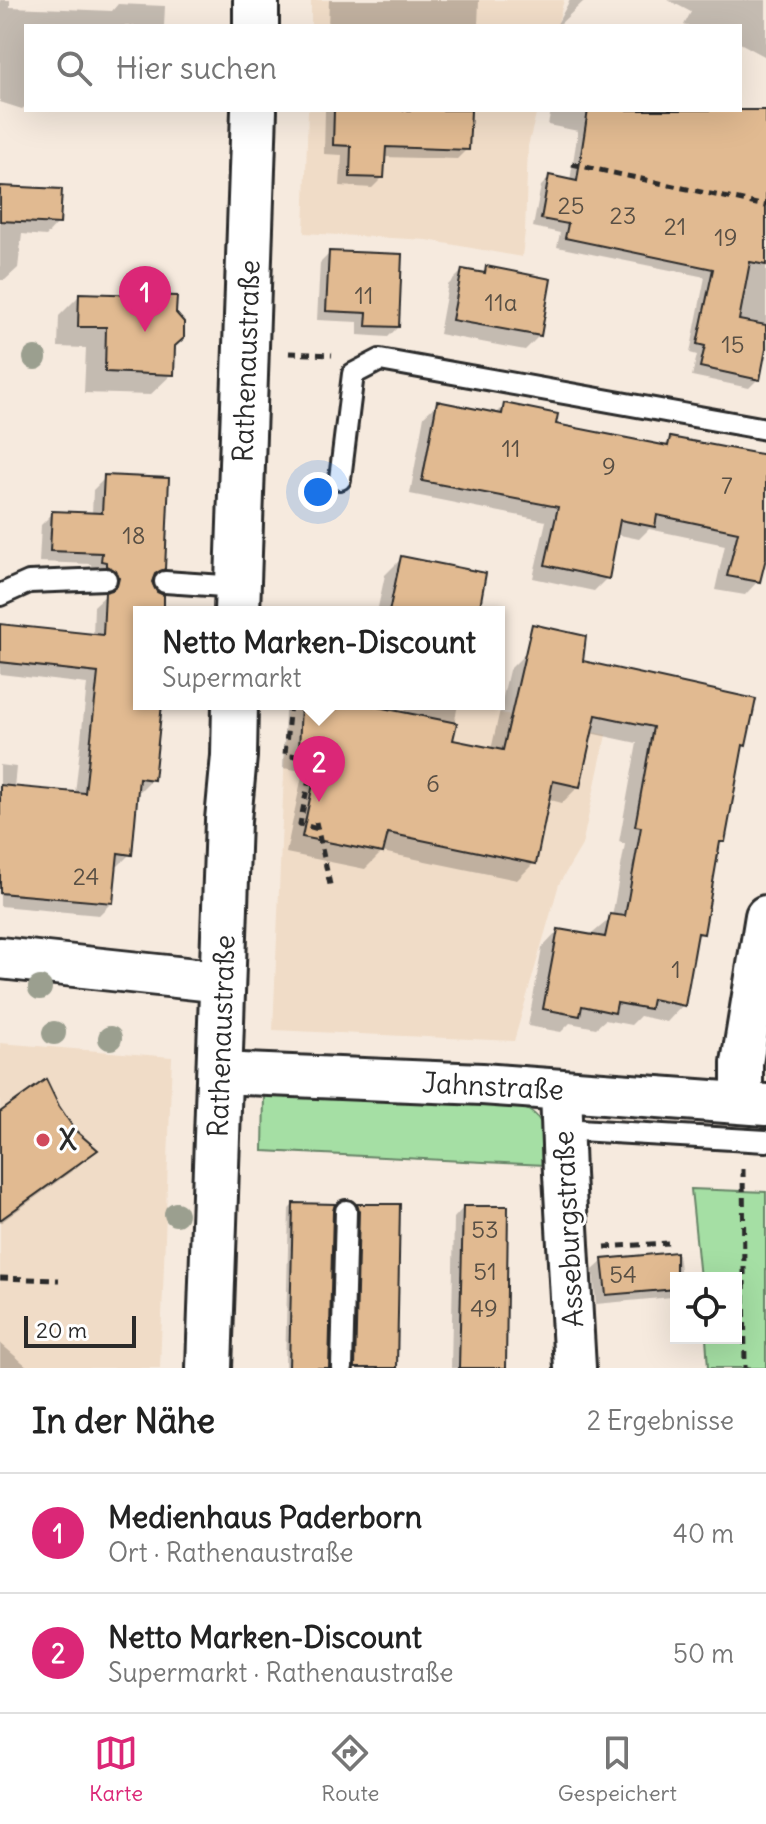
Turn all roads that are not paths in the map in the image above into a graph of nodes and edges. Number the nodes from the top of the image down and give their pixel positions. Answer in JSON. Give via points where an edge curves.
{"nodes":[{"id":1,"x":256,"y":0,"type":"edge"},
{"id":2,"x":256,"y":24,"type":"edge"},
{"id":3,"x":254,"y":112,"type":"edge"},
{"id":4,"x":766,"y":429,"type":"edge"},
{"id":5,"x":340,"y":479,"type":"dead end"},
{"id":6,"x":106,"y":579,"type":"dead end"},
{"id":7,"x":165,"y":582,"type":"dead end"},
{"id":8,"x":0,"y":595,"type":"edge"},
{"id":9,"x":237,"y":599,"type":"edge"},
{"id":10,"x":235,"y":710,"type":"edge"},
{"id":11,"x":766,"y":916,"type":"edge"},
{"id":12,"x":0,"y":958,"type":"edge"},
{"id":13,"x":223,"y":982,"type":"junction"},
{"id":14,"x":219,"y":1073,"type":"junction"},
{"id":15,"x":561,"y":1090,"type":"junction"},
{"id":16,"x":755,"y":1122,"type":"edge"},
{"id":17,"x":562,"y":1129,"type":"junction"},
{"id":18,"x":346,"y":1211,"type":"dead end"},
{"id":19,"x":209,"y":1368,"type":"edge"},
{"id":20,"x":342,"y":1368,"type":"edge"},
{"id":21,"x":575,"y":1368,"type":"edge"}],
"edges":[{"from":1,"to":2,"type":"street"},
{"from":3,"to":9,"type":"street","name":"Rathenaustraße"},
{"from":4,"to":5,"type":"lane","via":[[380,360],[353,374]]},
{"from":6,"to":8,"type":"lane","via":[[29,582]]},
{"from":7,"to":9,"type":"lane"},
{"from":10,"to":13,"type":"street","name":"Rathenaustraße"},
{"from":11,"to":16,"type":"street","via":[[742,1063]]},
{"from":12,"to":13,"type":"street"},
{"from":13,"to":14,"type":"street","name":"Rathenaustraße"},
{"from":14,"to":15,"type":"street","name":"Jahnstraße"},
{"from":14,"to":19,"type":"street","name":"Rathenaustraße"},
{"from":15,"to":16,"type":"street","name":"Jahnstraße"},
{"from":15,"to":17,"type":"street","name":"Asseburgstraße"},
{"from":16,"to":17,"type":"lane"},
{"from":17,"to":21,"type":"street","name":"Asseburgstraße"},
{"from":18,"to":20,"type":"lane"}]}
